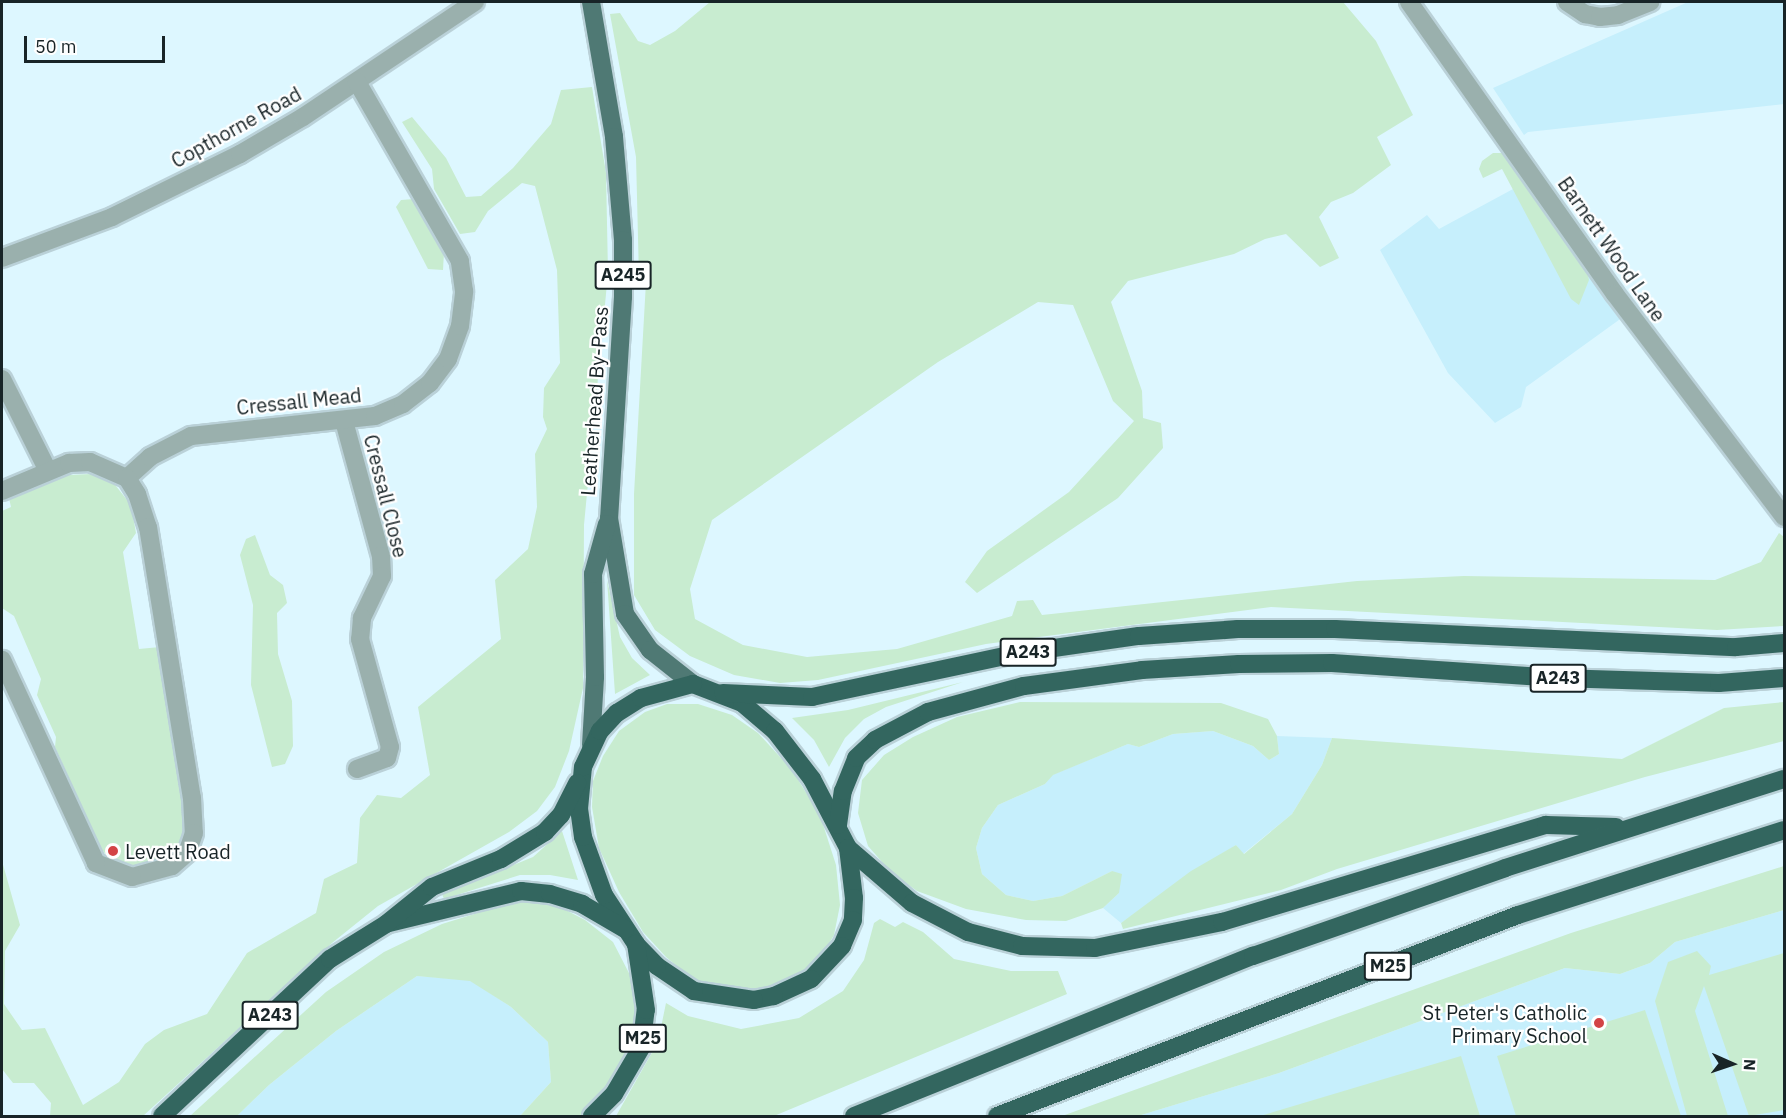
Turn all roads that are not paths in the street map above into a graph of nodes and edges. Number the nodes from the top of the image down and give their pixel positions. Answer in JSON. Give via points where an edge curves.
{"nodes":[{"id":1,"x":475,"y":2,"type":"edge"},
{"id":2,"x":591,"y":2,"type":"edge"},
{"id":3,"x":1567,"y":2,"type":"edge"},
{"id":4,"x":1650,"y":2,"type":"edge"},
{"id":5,"x":1416,"y":4,"type":"edge"},
{"id":6,"x":357,"y":82,"type":"junction"},
{"id":7,"x":2,"y":258,"type":"edge"},
{"id":8,"x":2,"y":379,"type":"edge"},
{"id":9,"x":344,"y":421,"type":"junction"},
{"id":10,"x":48,"y":471,"type":"junction"},
{"id":11,"x":127,"y":478,"type":"junction"},
{"id":12,"x":2,"y":491,"type":"edge"},
{"id":13,"x":1785,"y":517,"type":"edge"},
{"id":14,"x":609,"y":518,"type":"junction"},
{"id":15,"x":1785,"y":643,"type":"edge"},
{"id":16,"x":2,"y":660,"type":"edge"},
{"id":17,"x":1785,"y":678,"type":"edge"},
{"id":18,"x":693,"y":684,"type":"junction"},
{"id":19,"x":723,"y":693,"type":"junction"},
{"id":20,"x":591,"y":745,"type":"junction"},
{"id":21,"x":583,"y":768,"type":"junction"},
{"id":22,"x":357,"y":769,"type":"dead end"},
{"id":23,"x":1785,"y":779,"type":"edge"},
{"id":24,"x":837,"y":825,"type":"junction"},
{"id":25,"x":1630,"y":827,"type":"junction"},
{"id":26,"x":1785,"y":830,"type":"edge"},
{"id":27,"x":848,"y":848,"type":"junction"},
{"id":28,"x":386,"y":924,"type":"junction"},
{"id":29,"x":631,"y":937,"type":"junction"},
{"id":30,"x":162,"y":1116,"type":"edge"},
{"id":31,"x":592,"y":1116,"type":"edge"},
{"id":32,"x":854,"y":1116,"type":"edge"},
{"id":33,"x":997,"y":1116,"type":"edge"}],
"edges":[{"from":1,"to":6,"type":"street","name":"Copthorne Road"},
{"from":2,"to":14,"type":"main road","name":"Leatherhead By-Pass","number":"A245","via":[[614,137],[623,240]]},
{"from":3,"to":4,"type":"street","via":[[1585,14],[1600,17],[1618,15]]},
{"from":5,"to":13,"type":"street","name":"Barnett Wood Lane","via":[[1622,303]]},
{"from":6,"to":7,"type":"street","name":"Copthorne Road","via":[[303,117],[189,180],[112,217]]},
{"from":6,"to":9,"type":"street","name":"Cressall Mead","via":[[447,234],[460,261],[464,291],[460,326],[448,359],[430,382],[403,404],[375,416]]},
{"from":8,"to":10,"type":"street"},
{"from":9,"to":11,"type":"street","name":"Cressall Mead","via":[[191,436],[150,457]]},
{"from":9,"to":22,"type":"street","name":"Cressall Close","via":[[381,556],[381,576],[362,618],[360,639],[390,747],[387,758]]},
{"from":10,"to":11,"type":"street","via":[[69,463],[90,462]]},
{"from":10,"to":12,"type":"street"},
{"from":11,"to":16,"type":"street","via":[[148,527],[192,798],[194,833],[187,853],[172,866],[151,875],[132,877],[96,863]]},
{"from":14,"to":18,"type":"main road","name":"Leatherhead By-Pass","number":"A245","via":[[625,614],[650,650]]},
{"from":14,"to":20,"type":"main road","name":"Leatherhead By-Pass","number":"A245","via":[[593,574],[595,677]]},
{"from":15,"to":19,"type":"highway","number":"A243","via":[[1736,647],[1335,629],[1238,629],[1139,636],[1019,653],[812,697]]},
{"from":17,"to":24,"type":"highway","number":"A243","via":[[1707,682],[1558,678],[1332,663],[1142,670],[1024,686],[928,712],[875,740],[856,758],[843,791]]},
{"from":18,"to":19,"type":"highway"},
{"from":18,"to":20,"type":"highway","via":[[641,698],[617,713]]},
{"from":19,"to":24,"type":"highway","via":[[775,731],[812,778]]},
{"from":20,"to":21,"type":"highway"},
{"from":21,"to":28,"type":"highway","number":"A243","via":[[561,815],[545,832],[501,859],[432,886]]},
{"from":21,"to":29,"type":"highway","via":[[579,809],[583,837],[604,895]]},
{"from":23,"to":25,"type":"highway"},
{"from":24,"to":27,"type":"highway"},
{"from":25,"to":27,"type":"highway","via":[[1546,825],[1222,922],[1160,937],[1084,948],[1022,946],[951,925],[890,887]]},
{"from":25,"to":32,"type":"highway","via":[[1253,956]]},
{"from":26,"to":33,"type":"highway","number":"M25","via":[[1518,915]]},
{"from":27,"to":29,"type":"highway","via":[[853,920],[829,964],[793,989],[754,1000],[694,991],[676,982]]},
{"from":28,"to":29,"type":"highway","number":"A243","via":[[520,891],[550,894],[582,904]]},
{"from":28,"to":30,"type":"highway","number":"A243","via":[[330,959]]},
{"from":29,"to":31,"type":"highway","number":"M25","via":[[646,1010],[641,1048],[614,1094]]}]}
